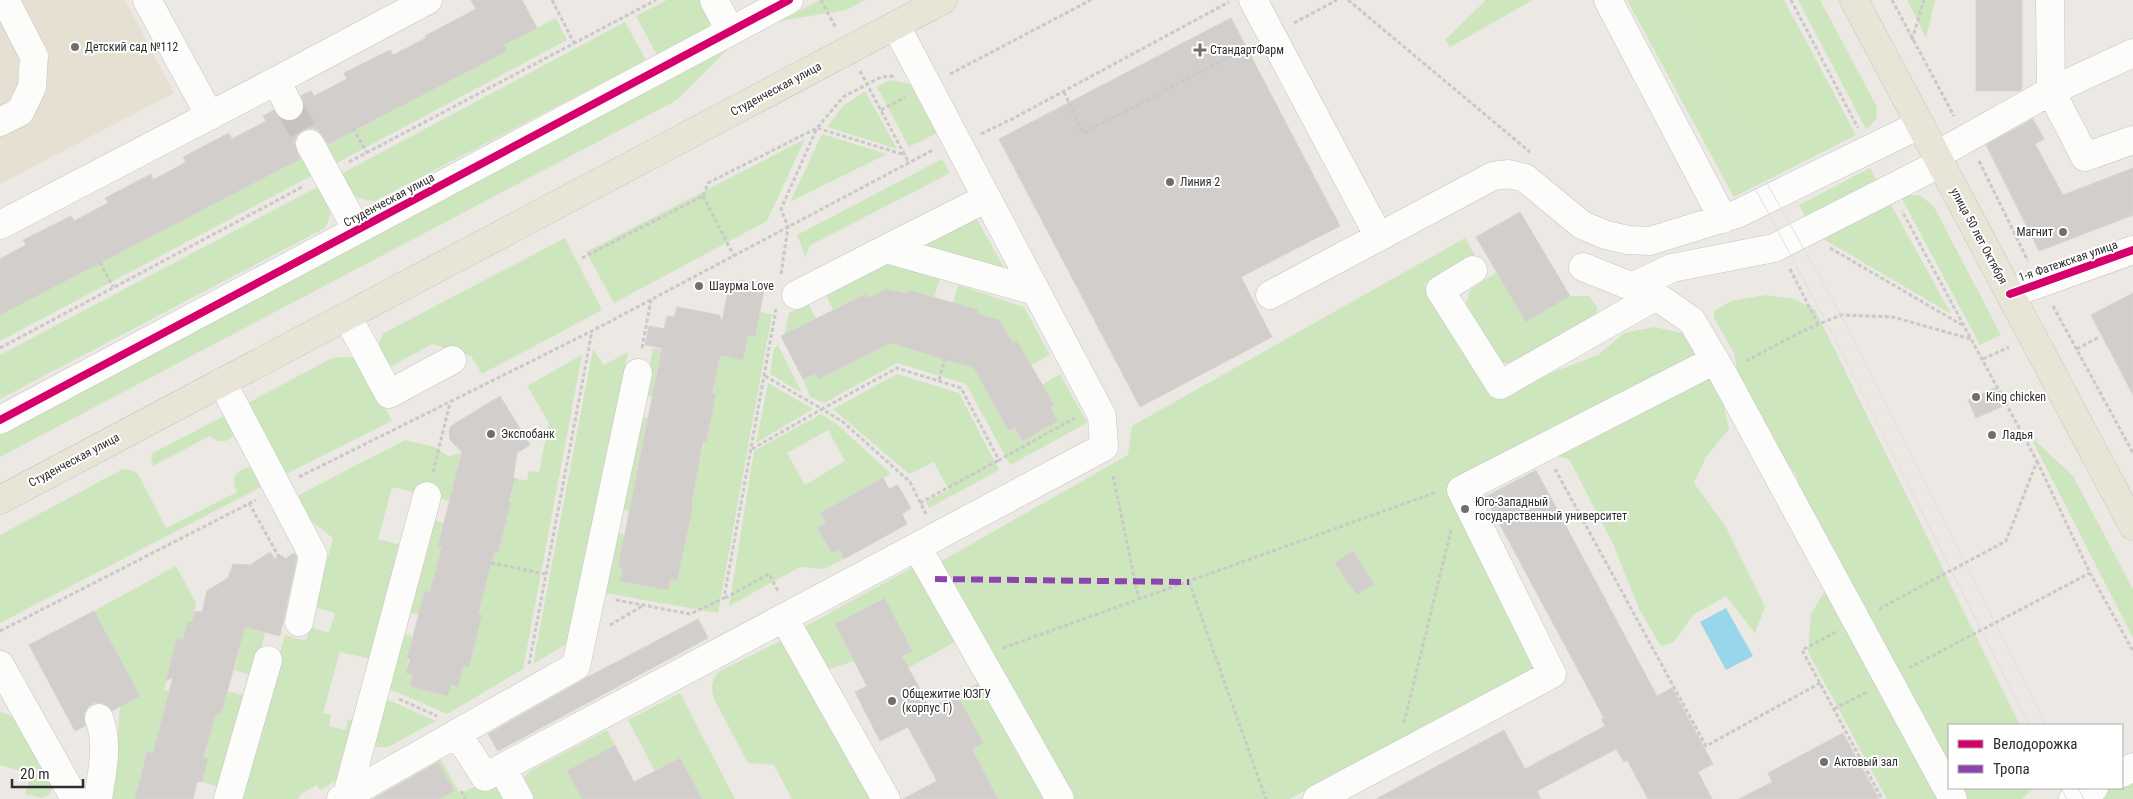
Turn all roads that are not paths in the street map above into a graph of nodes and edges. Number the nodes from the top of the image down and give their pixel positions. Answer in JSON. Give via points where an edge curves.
{"nodes":[{"id":1,"x":6,"y":0,"type":"edge"},
{"id":2,"x":147,"y":0,"type":"edge"},
{"id":3,"x":428,"y":0,"type":"edge"},
{"id":4,"x":714,"y":0,"type":"edge"},
{"id":5,"x":789,"y":0,"type":"edge"},
{"id":6,"x":943,"y":0,"type":"edge"},
{"id":7,"x":1252,"y":0,"type":"edge"},
{"id":8,"x":1608,"y":0,"type":"edge"},
{"id":9,"x":1854,"y":0,"type":"edge"},
{"id":10,"x":2050,"y":0,"type":"edge"},
{"id":11,"x":896,"y":26,"type":"junction"},
{"id":12,"x":730,"y":31,"type":"junction"},
{"id":13,"x":2133,"y":53,"type":"edge"},
{"id":14,"x":276,"y":82,"type":"junction"},
{"id":15,"x":2050,"y":91,"type":"junction"},
{"id":16,"x":289,"y":106,"type":"tunnel mouth"},
{"id":17,"x":210,"y":116,"type":"junction"},
{"id":18,"x":0,"y":122,"type":"edge"},
{"id":19,"x":1919,"y":125,"type":"junction"},
{"id":20,"x":2133,"y":140,"type":"edge"},
{"id":21,"x":310,"y":144,"type":"tunnel mouth"},
{"id":22,"x":1939,"y":159,"type":"junction"},
{"id":23,"x":987,"y":198,"type":"junction"},
{"id":24,"x":1723,"y":219,"type":"junction"},
{"id":25,"x":0,"y":225,"type":"edge"},
{"id":26,"x":357,"y":230,"type":"junction"},
{"id":27,"x":1379,"y":237,"type":"junction"},
{"id":28,"x":886,"y":249,"type":"junction"},
{"id":29,"x":2133,"y":250,"type":"edge"},
{"id":30,"x":1583,"y":267,"type":"dead end"},
{"id":31,"x":1473,"y":270,"type":"dead end"},
{"id":32,"x":1644,"y":291,"type":"junction"},
{"id":33,"x":1035,"y":292,"type":"junction"},
{"id":34,"x":784,"y":294,"type":"road end"},
{"id":35,"x":2010,"y":294,"type":"junction"},
{"id":36,"x":1270,"y":295,"type":"dead end"},
{"id":37,"x":347,"y":316,"type":"junction"},
{"id":38,"x":452,"y":360,"type":"dead end"},
{"id":39,"x":1715,"y":360,"type":"junction"},
{"id":40,"x":638,"y":373,"type":"road end"},
{"id":41,"x":222,"y":382,"type":"junction"},
{"id":42,"x":0,"y":420,"type":"edge"},
{"id":43,"x":427,"y":496,"type":"road end"},
{"id":44,"x":0,"y":500,"type":"edge"},
{"id":45,"x":2133,"y":526,"type":"edge"},
{"id":46,"x":917,"y":547,"type":"junction"},
{"id":47,"x":788,"y":616,"type":"junction"},
{"id":48,"x":299,"y":622,"type":"dead end"},
{"id":49,"x":268,"y":660,"type":"dead end"},
{"id":50,"x":0,"y":665,"type":"edge"},
{"id":51,"x":7,"y":694,"type":"edge"},
{"id":52,"x":99,"y":718,"type":"dead end"},
{"id":53,"x":451,"y":726,"type":"junction"},
{"id":54,"x":502,"y":768,"type":"junction"},
{"id":55,"x":2092,"y":789,"type":"edge"},
{"id":56,"x":344,"y":797,"type":"edge"},
{"id":57,"x":75,"y":799,"type":"edge"},
{"id":58,"x":98,"y":799,"type":"edge"},
{"id":59,"x":228,"y":799,"type":"edge"},
{"id":60,"x":519,"y":799,"type":"edge"},
{"id":61,"x":886,"y":799,"type":"edge"},
{"id":62,"x":1060,"y":799,"type":"edge"},
{"id":63,"x":1317,"y":799,"type":"edge"},
{"id":64,"x":1952,"y":799,"type":"edge"},
{"id":65,"x":2073,"y":799,"type":"edge"}],
"edges":[{"from":1,"to":18,"type":"street","via":[[34,56],[32,87],[20,112]]},
{"from":2,"to":17,"type":"street"},
{"from":3,"to":14,"type":"street"},
{"from":4,"to":12,"type":"street"},
{"from":5,"to":12,"type":"street","name":"Студенческая улица"},
{"from":6,"to":11,"type":"main road","name":"Студенческая улица"},
{"from":7,"to":27,"type":"street"},
{"from":8,"to":24,"type":"street"},
{"from":9,"to":19,"type":"main road","name":"улица 50 лет Октября"},
{"from":10,"to":15,"type":"street"},
{"from":11,"to":23,"type":"street"},
{"from":11,"to":37,"type":"main road","name":"Студенческая улица"},
{"from":12,"to":26,"type":"street","name":"Студенческая улица"},
{"from":13,"to":15,"type":"street"},
{"from":14,"to":16,"type":"street"},
{"from":14,"to":17,"type":"street"},
{"from":15,"to":20,"type":"street","via":[[2085,157]]},
{"from":15,"to":22,"type":"street"},
{"from":17,"to":25,"type":"street"},
{"from":19,"to":22,"type":"main road","name":"улица 50 лет Октября"},
{"from":19,"to":24,"type":"street","via":[[1776,197]]},
{"from":21,"to":26,"type":"street"},
{"from":22,"to":32,"type":"street","via":[[1774,248],[1672,268]]},
{"from":22,"to":35,"type":"main road","name":"улица 50 лет Октября"},
{"from":23,"to":28,"type":"street"},
{"from":23,"to":33,"type":"street"},
{"from":24,"to":27,"type":"street","via":[[1650,241],[1606,236],[1582,225],[1525,178],[1509,174],[1493,176]]},
{"from":26,"to":42,"type":"street","name":"Студенческая улица"},
{"from":27,"to":36,"type":"street"},
{"from":28,"to":33,"type":"street"},
{"from":28,"to":34,"type":"street"},
{"from":29,"to":35,"type":"street","name":"1-я Фатежская улица"},
{"from":30,"to":32,"type":"street"},
{"from":31,"to":32,"type":"street","via":[[1440,290],[1500,385]]},
{"from":32,"to":39,"type":"street","via":[[1692,321]]},
{"from":33,"to":46,"type":"street","via":[[1102,416],[1104,447]]},
{"from":35,"to":45,"type":"main road","name":"улица 50 лет Октября"},
{"from":37,"to":38,"type":"street","via":[[389,394]]},
{"from":37,"to":41,"type":"main road","name":"Студенческая улица"},
{"from":39,"to":63,"type":"street","via":[[1461,490],[1552,674]]},
{"from":39,"to":64,"type":"street"},
{"from":40,"to":53,"type":"street","via":[[576,666]]},
{"from":41,"to":44,"type":"main road","name":"Студенческая улица"},
{"from":41,"to":48,"type":"street","via":[[313,554]]},
{"from":43,"to":56,"type":"street"},
{"from":46,"to":47,"type":"street"},
{"from":46,"to":62,"type":"street"},
{"from":47,"to":54,"type":"street"},
{"from":47,"to":61,"type":"street"},
{"from":49,"to":59,"type":"street"},
{"from":50,"to":51,"type":"street"},
{"from":51,"to":57,"type":"street"},
{"from":52,"to":58,"type":"street","via":[[104,730],[105,749]]},
{"from":53,"to":54,"type":"street","via":[[485,777]]},
{"from":53,"to":56,"type":"street"},
{"from":54,"to":60,"type":"street"},
{"from":55,"to":65,"type":"street"}]}
